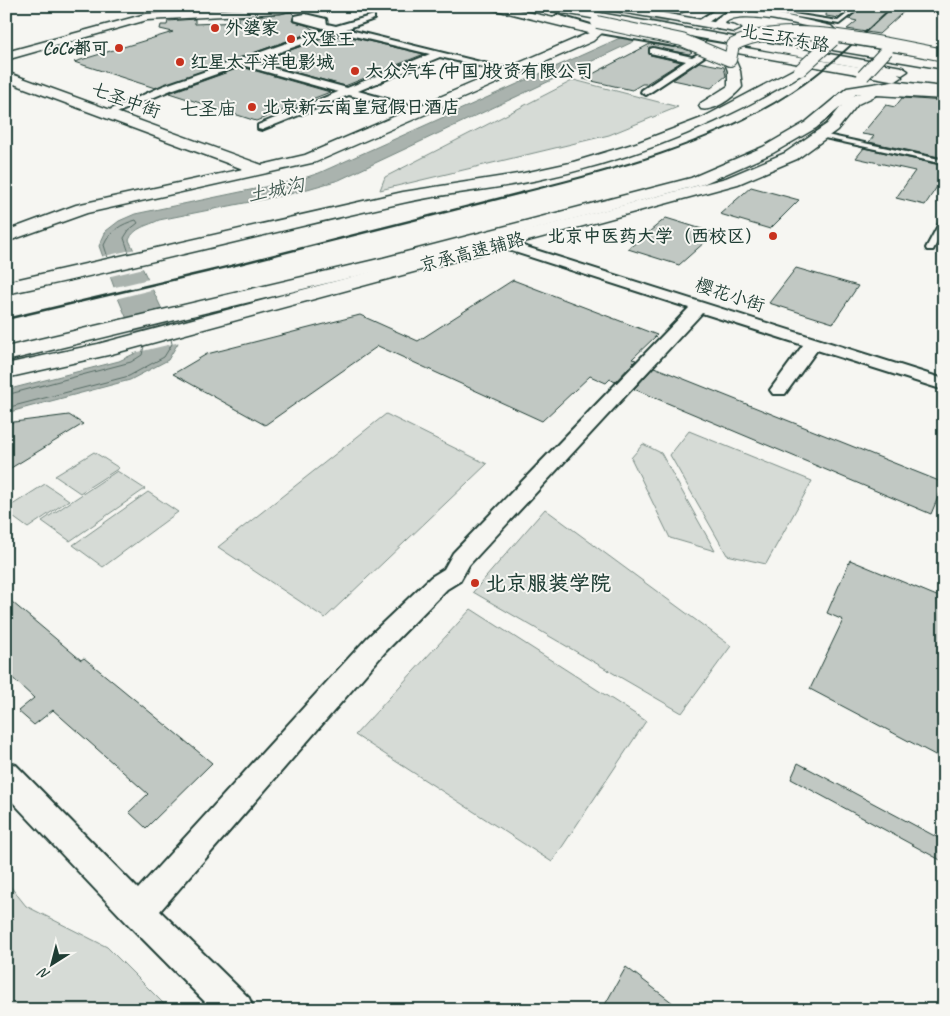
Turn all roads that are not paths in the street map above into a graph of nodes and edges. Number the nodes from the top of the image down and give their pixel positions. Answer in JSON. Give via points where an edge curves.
{"nodes":[{"id":1,"x":305,"y":6,"type":"edge"},
{"id":2,"x":485,"y":6,"type":"edge"},
{"id":3,"x":502,"y":6,"type":"edge"},
{"id":4,"x":520,"y":6,"type":"edge"},
{"id":5,"x":542,"y":6,"type":"edge"},
{"id":6,"x":573,"y":6,"type":"edge"},
{"id":7,"x":598,"y":6,"type":"edge"},
{"id":8,"x":604,"y":6,"type":"edge"},
{"id":9,"x":712,"y":6,"type":"edge"},
{"id":10,"x":727,"y":6,"type":"edge"},
{"id":11,"x":736,"y":6,"type":"edge"},
{"id":12,"x":860,"y":6,"type":"edge"},
{"id":13,"x":638,"y":10,"type":"edge"},
{"id":14,"x":371,"y":17,"type":"dead end"},
{"id":15,"x":557,"y":18,"type":"junction"},
{"id":16,"x":614,"y":20,"type":"junction"},
{"id":17,"x":690,"y":25,"type":"junction"},
{"id":18,"x":323,"y":26,"type":"dead end"},
{"id":19,"x":721,"y":26,"type":"junction"},
{"id":20,"x":338,"y":30,"type":"junction"},
{"id":21,"x":597,"y":33,"type":"junction"},
{"id":22,"x":655,"y":38,"type":"junction"},
{"id":23,"x":639,"y":49,"type":"dead end"},
{"id":24,"x":944,"y":50,"type":"edge"},
{"id":25,"x":756,"y":51,"type":"junction"},
{"id":26,"x":439,"y":54,"type":"junction"},
{"id":27,"x":727,"y":54,"type":"junction"},
{"id":28,"x":944,"y":55,"type":"edge"},
{"id":29,"x":6,"y":56,"type":"edge"},
{"id":30,"x":694,"y":60,"type":"junction"},
{"id":31,"x":241,"y":62,"type":"junction"},
{"id":32,"x":944,"y":65,"type":"edge"},
{"id":33,"x":908,"y":69,"type":"junction"},
{"id":34,"x":512,"y":71,"type":"junction"},
{"id":35,"x":944,"y":72,"type":"edge"},
{"id":36,"x":6,"y":76,"type":"edge"},
{"id":37,"x":944,"y":78,"type":"edge"},
{"id":38,"x":944,"y":85,"type":"edge"},
{"id":39,"x":348,"y":91,"type":"junction"},
{"id":40,"x":944,"y":91,"type":"edge"},
{"id":41,"x":646,"y":92,"type":"dead end"},
{"id":42,"x":944,"y":95,"type":"edge"},
{"id":43,"x":419,"y":111,"type":"junction"},
{"id":44,"x":108,"y":112,"type":"junction"},
{"id":45,"x":262,"y":127,"type":"dead end"},
{"id":46,"x":822,"y":136,"type":"junction"},
{"id":47,"x":606,"y":143,"type":"dead end"},
{"id":48,"x":587,"y":148,"type":"dead end"},
{"id":49,"x":944,"y":162,"type":"edge"},
{"id":50,"x":261,"y":170,"type":"junction"},
{"id":51,"x":420,"y":194,"type":"junction"},
{"id":52,"x":568,"y":216,"type":"junction"},
{"id":53,"x":944,"y":222,"type":"edge"},
{"id":54,"x":6,"y":237,"type":"edge"},
{"id":55,"x":496,"y":246,"type":"junction"},
{"id":56,"x":930,"y":248,"type":"dead end"},
{"id":57,"x":388,"y":263,"type":"junction"},
{"id":58,"x":6,"y":288,"type":"edge"},
{"id":59,"x":700,"y":306,"type":"junction"},
{"id":60,"x":197,"y":316,"type":"junction"},
{"id":61,"x":97,"y":341,"type":"junction"},
{"id":62,"x":813,"y":343,"type":"junction"},
{"id":63,"x":6,"y":354,"type":"edge"},
{"id":64,"x":6,"y":371,"type":"edge"},
{"id":65,"x":944,"y":385,"type":"edge"},
{"id":66,"x":779,"y":390,"type":"dead end"},
{"id":67,"x":6,"y":775,"type":"edge"},
{"id":68,"x":138,"y":912,"type":"junction"},
{"id":69,"x":237,"y":1010,"type":"edge"}],
"edges":[{"from":1,"to":29,"type":"main road","via":[[146,17]]},
{"from":2,"to":21,"type":"main road"},
{"from":3,"to":15,"type":"main road","name":"北三环东路"},
{"from":4,"to":21,"type":"main road"},
{"from":5,"to":16,"type":"main road"},
{"from":6,"to":16,"type":"main road"},
{"from":7,"to":16,"type":"main road"},
{"from":8,"to":13,"type":"main road","name":"北三环东路"},
{"from":9,"to":17,"type":"street"},
{"from":10,"to":17,"type":"street"},
{"from":11,"to":12,"type":"lane","via":[[839,23]]},
{"from":13,"to":17,"type":"main road","name":"北三环东路"},
{"from":14,"to":20,"type":"street"},
{"from":15,"to":16,"type":"main road","name":"北三环东路"},
{"from":15,"to":21,"type":"street"},
{"from":16,"to":17,"type":"main road"},
{"from":16,"to":22,"type":"main road","name":"北三环东路","bridge":true},
{"from":17,"to":19,"type":"main road","name":"北三环东路"},
{"from":17,"to":33,"type":"main road","name":"北三环东路","via":[[791,48]]},
{"from":18,"to":20,"type":"street"},
{"from":19,"to":32,"type":"main road","name":"北三环东路"},
{"from":19,"to":51,"type":"main road","bridge":true,"via":[[720,21],[731,14],[751,15],[827,28],[836,37],[800,70],[769,90],[658,142],[539,175]]},
{"from":20,"to":26,"type":"street"},
{"from":20,"to":31,"type":"street"},
{"from":21,"to":22,"type":"street"},
{"from":21,"to":27,"type":"main road","bridge":true,"via":[[664,34]]},
{"from":21,"to":34,"type":"main road"},
{"from":22,"to":25,"type":"main road","name":"北三环东路"},
{"from":22,"to":27,"type":"street"},
{"from":23,"to":30,"type":"street"},
{"from":24,"to":52,"type":"main road","bridge":true,"via":[[897,45],[887,50],[863,76],[835,91],[798,123],[752,147]]},
{"from":25,"to":27,"type":"street"},
{"from":25,"to":38,"type":"main road","name":"北三环东路"},
{"from":26,"to":34,"type":"street"},
{"from":26,"to":39,"type":"street"},
{"from":27,"to":28,"type":"main road","bridge":true,"via":[[734,44],[746,38],[777,34],[825,36]]},
{"from":27,"to":30,"type":"street","via":[[706,52]]},
{"from":27,"to":47,"type":"main road","via":[[734,70],[735,87],[726,95],[675,120]]},
{"from":30,"to":41,"type":"street"},
{"from":31,"to":39,"type":"street"},
{"from":31,"to":44,"type":"street"},
{"from":33,"to":35,"type":"main road"},
{"from":33,"to":37,"type":"main road"},
{"from":34,"to":43,"type":"main road"},
{"from":36,"to":44,"type":"main road","name":"七圣中街"},
{"from":39,"to":43,"type":"street"},
{"from":39,"to":45,"type":"street"},
{"from":40,"to":52,"type":"main road","via":[[892,85],[852,91],[811,125],[768,150],[697,181]]},
{"from":42,"to":46,"type":"main road","name":"京承高速辅路","via":[[875,91],[853,101]]},
{"from":43,"to":50,"type":"main road","via":[[310,159]]},
{"from":44,"to":50,"type":"main road","name":"七圣中街"},
{"from":46,"to":49,"type":"lane"},
{"from":46,"to":55,"type":"main road","name":"京承高速辅路","via":[[791,156],[732,181]]},
{"from":48,"to":51,"type":"main road","via":[[494,171]]},
{"from":50,"to":54,"type":"main road","via":[[82,209]]},
{"from":51,"to":58,"type":"main road"},
{"from":52,"to":57,"type":"main road"},
{"from":53,"to":56,"type":"lane"},
{"from":55,"to":57,"type":"main road"},
{"from":55,"to":59,"type":"street","name":"樱花小街"},
{"from":55,"to":60,"type":"main road","name":"京承高速辅路"},
{"from":57,"to":60,"type":"main road"},
{"from":59,"to":62,"type":"street","name":"樱花小街"},
{"from":59,"to":68,"type":"street","via":[[461,560],[452,575],[439,583],[376,645]]},
{"from":60,"to":61,"type":"main road","name":"京承高速辅路"},
{"from":61,"to":63,"type":"main road"},
{"from":61,"to":64,"type":"main road","name":"京承高速辅路"},
{"from":62,"to":65,"type":"street","name":"樱花小街"},
{"from":62,"to":66,"type":"street"},
{"from":67,"to":68,"type":"street"},
{"from":68,"to":69,"type":"street"}]}
